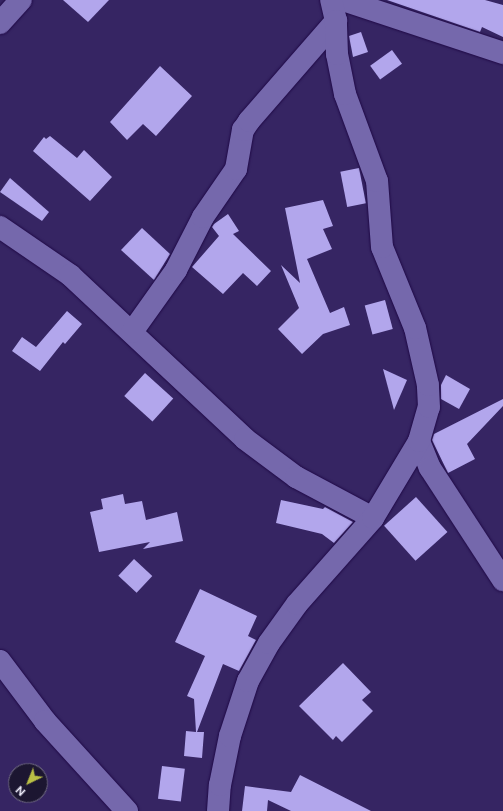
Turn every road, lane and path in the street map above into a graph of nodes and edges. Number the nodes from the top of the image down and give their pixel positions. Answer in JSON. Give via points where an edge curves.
{"nodes":[{"id":1,"x":21,"y":0,"type":"edge"},
{"id":2,"x":331,"y":0,"type":"edge"},
{"id":3,"x":343,"y":0,"type":"edge"},
{"id":4,"x":336,"y":21,"type":"junction"},
{"id":5,"x":0,"y":23,"type":"edge"},
{"id":6,"x":503,"y":53,"type":"edge"},
{"id":7,"x":0,"y":227,"type":"edge"},
{"id":8,"x":132,"y":332,"type":"junction"},
{"id":9,"x":419,"y":441,"type":"junction"},
{"id":10,"x":374,"y":518,"type":"junction"},
{"id":11,"x":503,"y":580,"type":"edge"},
{"id":12,"x":0,"y":661,"type":"edge"},
{"id":13,"x":127,"y":811,"type":"edge"},
{"id":14,"x":218,"y":811,"type":"edge"}],
"edges":[{"from":1,"to":5,"type":"street"},
{"from":2,"to":4,"type":"street"},
{"from":3,"to":6,"type":"street"},
{"from":4,"to":8,"type":"street","via":[[243,130],[236,169],[203,217],[172,276]]},
{"from":4,"to":9,"type":"street","via":[[338,54],[345,94],[377,181],[382,247],[415,328],[426,374],[429,407]]},
{"from":7,"to":8,"type":"street","via":[[70,275]]},
{"from":8,"to":10,"type":"street","via":[[246,439],[296,477]]},
{"from":9,"to":10,"type":"street"},
{"from":9,"to":11,"type":"street","via":[[440,485]]},
{"from":10,"to":14,"type":"street","via":[[296,604],[269,642],[248,681],[230,736],[220,785]]},
{"from":12,"to":13,"type":"street","via":[[45,721]]}]}
